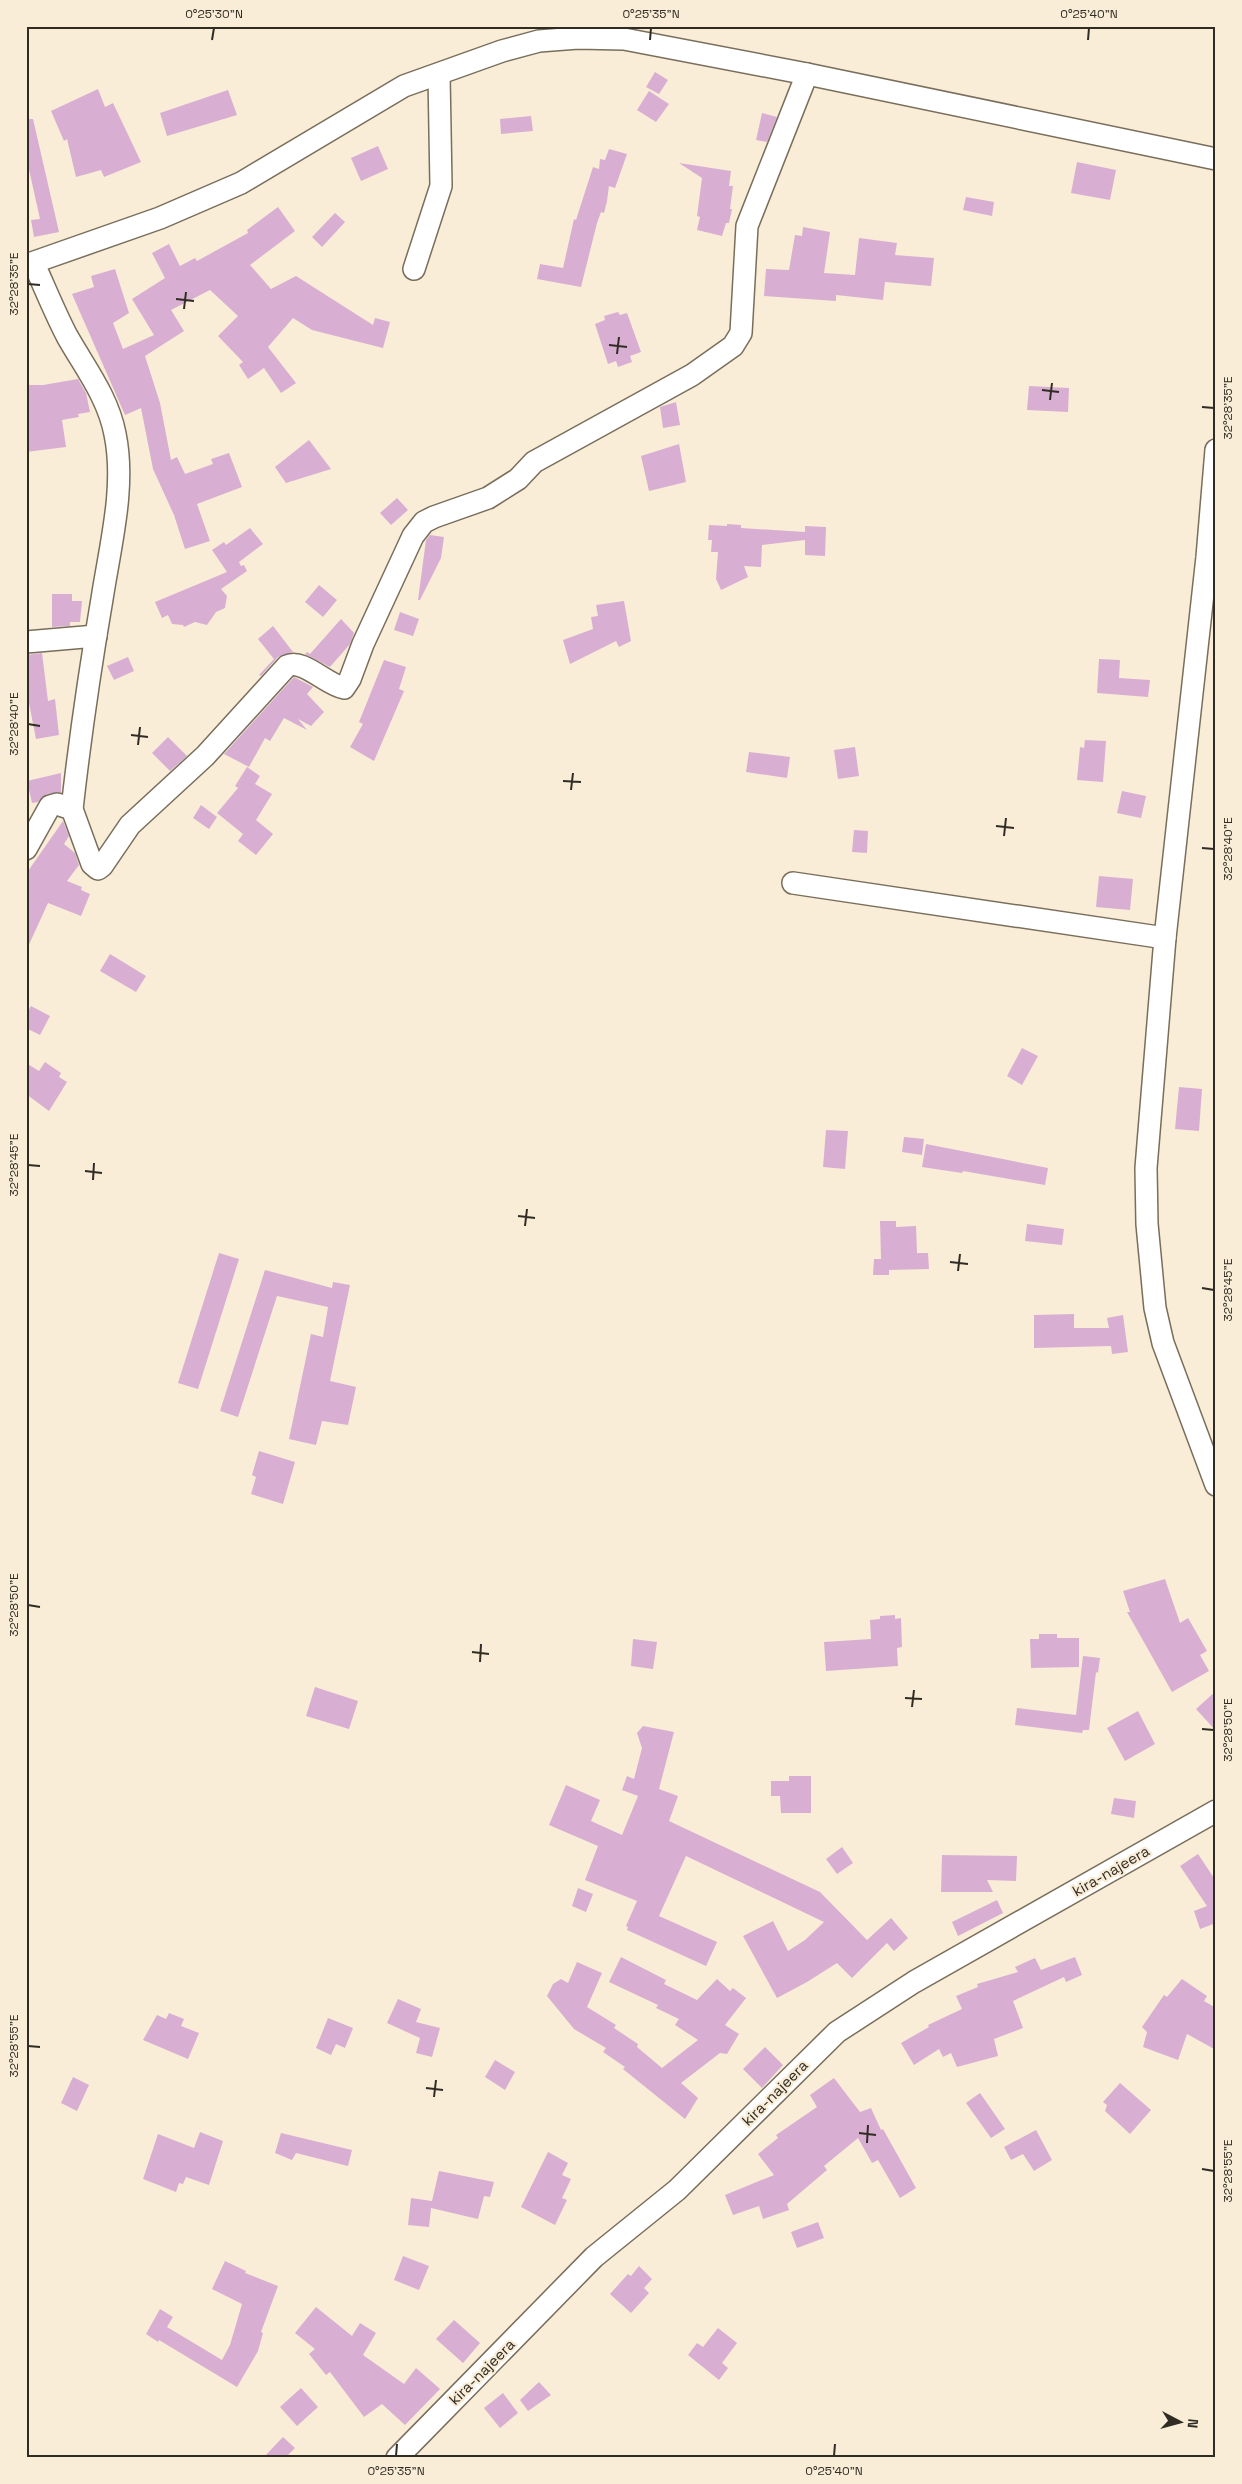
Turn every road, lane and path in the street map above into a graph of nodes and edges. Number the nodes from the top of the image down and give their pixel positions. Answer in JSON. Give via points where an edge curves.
{"nodes":[{"id":1,"x":626,"y":33,"type":"edge"},
{"id":2,"x":808,"y":74,"type":"junction"},
{"id":3,"x":439,"y":75,"type":"junction"},
{"id":4,"x":1216,"y":159,"type":"edge"},
{"id":5,"x":30,"y":264,"type":"edge"},
{"id":6,"x":414,"y":270,"type":"dead end"},
{"id":7,"x":1216,"y":450,"type":"edge"},
{"id":8,"x":96,"y":636,"type":"junction"},
{"id":9,"x":26,"y":642,"type":"edge"},
{"id":10,"x":72,"y":809,"type":"junction"},
{"id":11,"x":26,"y":849,"type":"edge"},
{"id":12,"x":793,"y":883,"type":"dead end"},
{"id":13,"x":1165,"y":938,"type":"junction"},
{"id":14,"x":1216,"y":1485,"type":"edge"},
{"id":15,"x":1216,"y":1811,"type":"edge"},
{"id":16,"x":397,"y":2458,"type":"edge"}],
"edges":[{"from":1,"to":2,"type":"street"},
{"from":1,"to":3,"type":"street","via":[[539,41]]},
{"from":2,"to":4,"type":"street"},
{"from":2,"to":10,"type":"street","via":[[747,226],[741,333],[733,346],[692,376],[534,462],[518,479],[488,498],[424,522],[413,536],[344,688],[334,686],[300,665],[293,663],[287,666],[205,756],[130,825],[98,869],[92,864]]},
{"from":3,"to":5,"type":"street","via":[[404,86],[233,187],[160,218]]},
{"from":3,"to":6,"type":"street","via":[[441,186]]},
{"from":5,"to":8,"type":"street","via":[[95,382],[115,434],[118,469],[114,520]]},
{"from":7,"to":13,"type":"street"},
{"from":8,"to":9,"type":"street"},
{"from":8,"to":10,"type":"street","via":[[83,711]]},
{"from":10,"to":11,"type":"street","via":[[57,804],[50,806]]},
{"from":12,"to":13,"type":"street"},
{"from":13,"to":14,"type":"street","via":[[1146,1168],[1150,1267],[1163,1343]]},
{"from":15,"to":16,"type":"street","name":"kira-najeera","via":[[914,1982],[837,2032],[677,2190],[594,2257]]}]}
